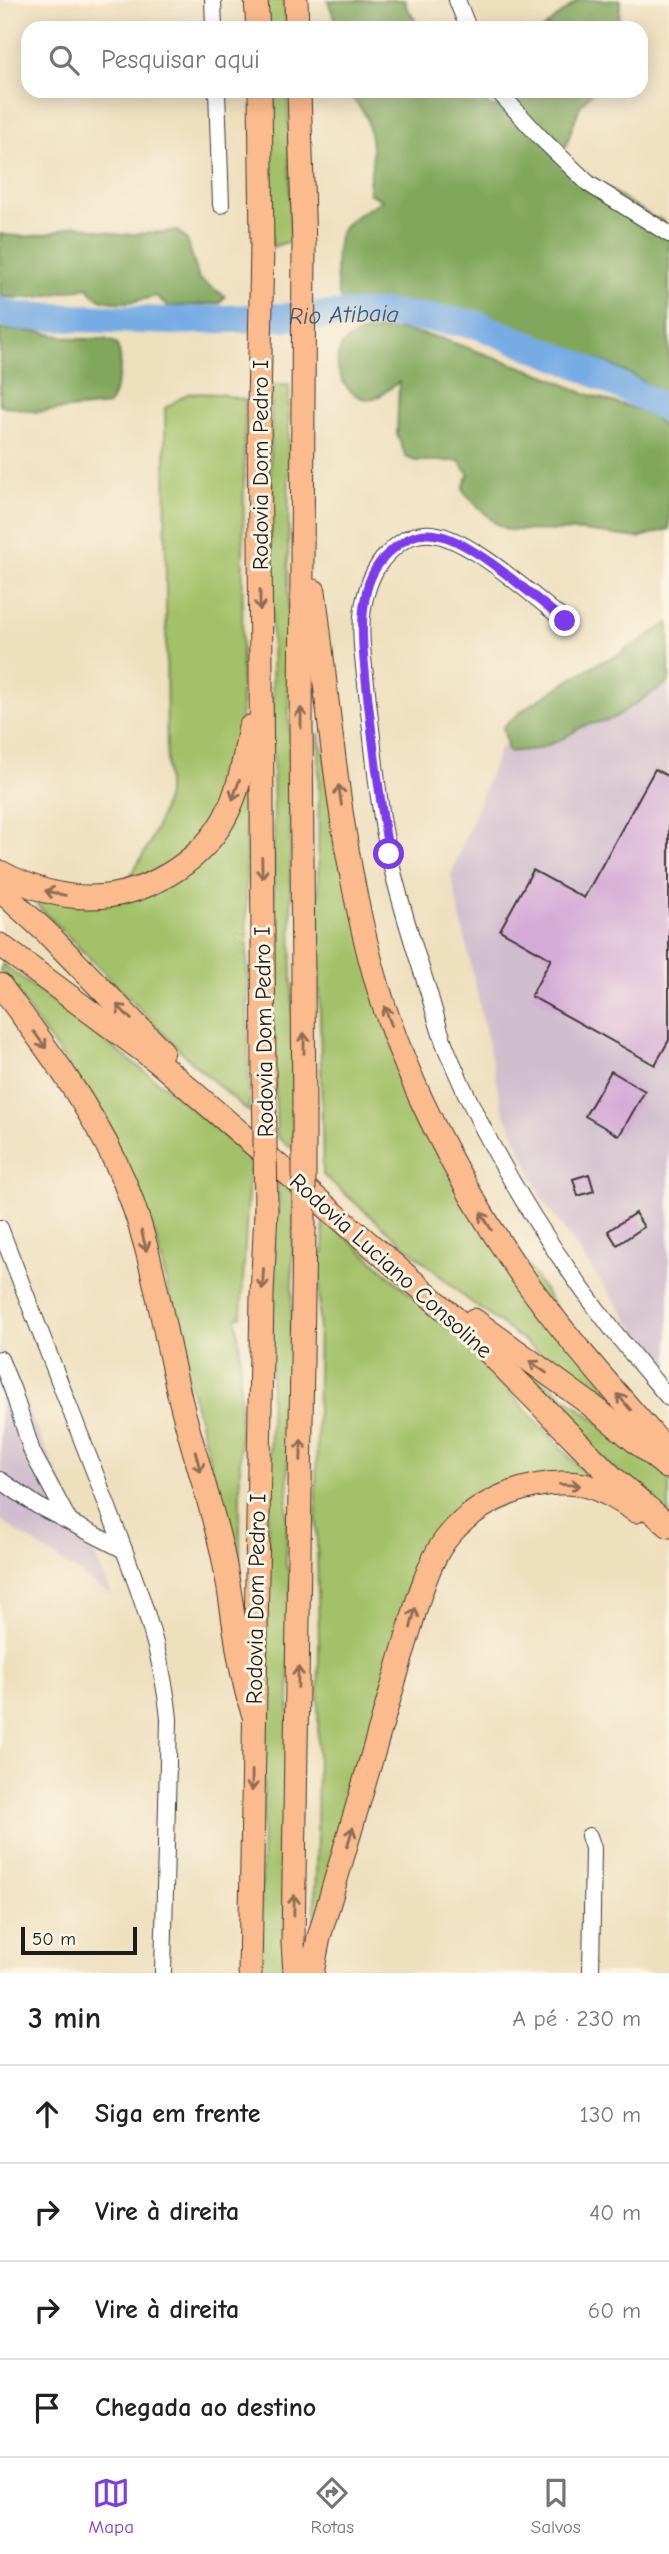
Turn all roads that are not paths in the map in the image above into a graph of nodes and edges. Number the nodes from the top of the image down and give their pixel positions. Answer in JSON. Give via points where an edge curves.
{"nodes":[{"id":1,"x":213,"y":0,"type":"edge"},
{"id":2,"x":256,"y":0,"type":"edge"},
{"id":3,"x":296,"y":0,"type":"edge"},
{"id":4,"x":457,"y":0,"type":"edge"},
{"id":5,"x":214,"y":21,"type":"edge"},
{"id":6,"x":258,"y":21,"type":"edge"},
{"id":7,"x":297,"y":21,"type":"edge"},
{"id":8,"x":465,"y":21,"type":"edge"},
{"id":9,"x":217,"y":98,"type":"edge"},
{"id":10,"x":260,"y":98,"type":"edge"},
{"id":11,"x":299,"y":98,"type":"edge"},
{"id":12,"x":504,"y":98,"type":"edge"},
{"id":13,"x":221,"y":205,"type":"dead end"},
{"id":14,"x":669,"y":234,"type":"edge"},
{"id":15,"x":301,"y":533,"type":"junction"},
{"id":16,"x":565,"y":621,"type":"dead end"},
{"id":17,"x":260,"y":701,"type":"junction"},
{"id":18,"x":0,"y":872,"type":"edge"},
{"id":19,"x":0,"y":890,"type":"edge"},
{"id":20,"x":0,"y":945,"type":"edge"},
{"id":21,"x":0,"y":985,"type":"edge"},
{"id":22,"x":0,"y":1228,"type":"edge"},
{"id":23,"x":0,"y":1359,"type":"edge"},
{"id":24,"x":669,"y":1398,"type":"edge"},
{"id":25,"x":669,"y":1453,"type":"edge"},
{"id":26,"x":669,"y":1469,"type":"edge"},
{"id":27,"x":0,"y":1479,"type":"edge"},
{"id":28,"x":69,"y":1521,"type":"junction"},
{"id":29,"x":667,"y":1524,"type":"edge"},
{"id":30,"x":124,"y":1550,"type":"junction"},
{"id":31,"x":253,"y":1713,"type":"junction"},
{"id":32,"x":589,"y":1836,"type":"dead end"},
{"id":33,"x":163,"y":1973,"type":"edge"},
{"id":34,"x":250,"y":1973,"type":"edge"},
{"id":35,"x":295,"y":1973,"type":"edge"},
{"id":36,"x":312,"y":1973,"type":"edge"},
{"id":37,"x":591,"y":1973,"type":"edge"}],
"edges":[{"from":1,"to":5,"type":"street"},
{"from":2,"to":6,"type":"highway"},
{"from":3,"to":7,"type":"highway"},
{"from":4,"to":8,"type":"street"},
{"from":9,"to":13,"type":"street"},
{"from":10,"to":17,"type":"highway","name":"Rodovia Dom Pedro I","one_way":true},
{"from":11,"to":15,"type":"highway","name":"Rodovia Dom Pedro I","via":[[304,245]]},
{"from":12,"to":14,"type":"street","via":[[589,184]]},
{"from":25,"to":15,"type":"highway","one_way":true,"via":[[513,1263],[460,1176],[392,1028],[360,916],[314,594]]},
{"from":35,"to":15,"type":"highway","name":"Rodovia Dom Pedro I","one_way":true,"bridge":true,"via":[[304,1230]]},
{"from":16,"to":24,"type":"street","via":[[490,563],[445,537],[417,534],[387,553],[375,567],[362,626],[377,785],[409,931],[447,1050],[484,1132],[565,1266]]},
{"from":17,"to":18,"type":"highway","one_way":true,"via":[[239,781],[222,821],[204,845],[173,872],[129,892],[92,897],[46,891]]},
{"from":17,"to":31,"type":"highway","name":"Rodovia Dom Pedro I","one_way":true,"bridge":true,"via":[[266,1211]]},
{"from":26,"to":19,"type":"highway","name":"Rodovia Luciano Consoline","one_way":true,"via":[[429,1284],[170,1059]]},
{"from":20,"to":29,"type":"highway","name":"Rodovia Luciano Consoline","via":[[158,1062],[457,1320],[594,1460]]},
{"from":21,"to":31,"type":"highway","one_way":true,"via":[[89,1112],[132,1201],[230,1586],[243,1683]]},
{"from":22,"to":30,"type":"street"},
{"from":23,"to":28,"type":"street","via":[[32,1452]]},
{"from":27,"to":28,"type":"street"},
{"from":28,"to":30,"type":"street"},
{"from":36,"to":29,"type":"highway","one_way":true,"via":[[418,1600],[428,1571],[450,1534],[492,1501],[520,1490],[558,1484],[596,1489]]},
{"from":30,"to":33,"type":"street","via":[[158,1651],[169,1719]]},
{"from":31,"to":34,"type":"highway","name":"Rodovia Dom Pedro I","one_way":true},
{"from":32,"to":37,"type":"street","via":[[593,1848]]}]}
